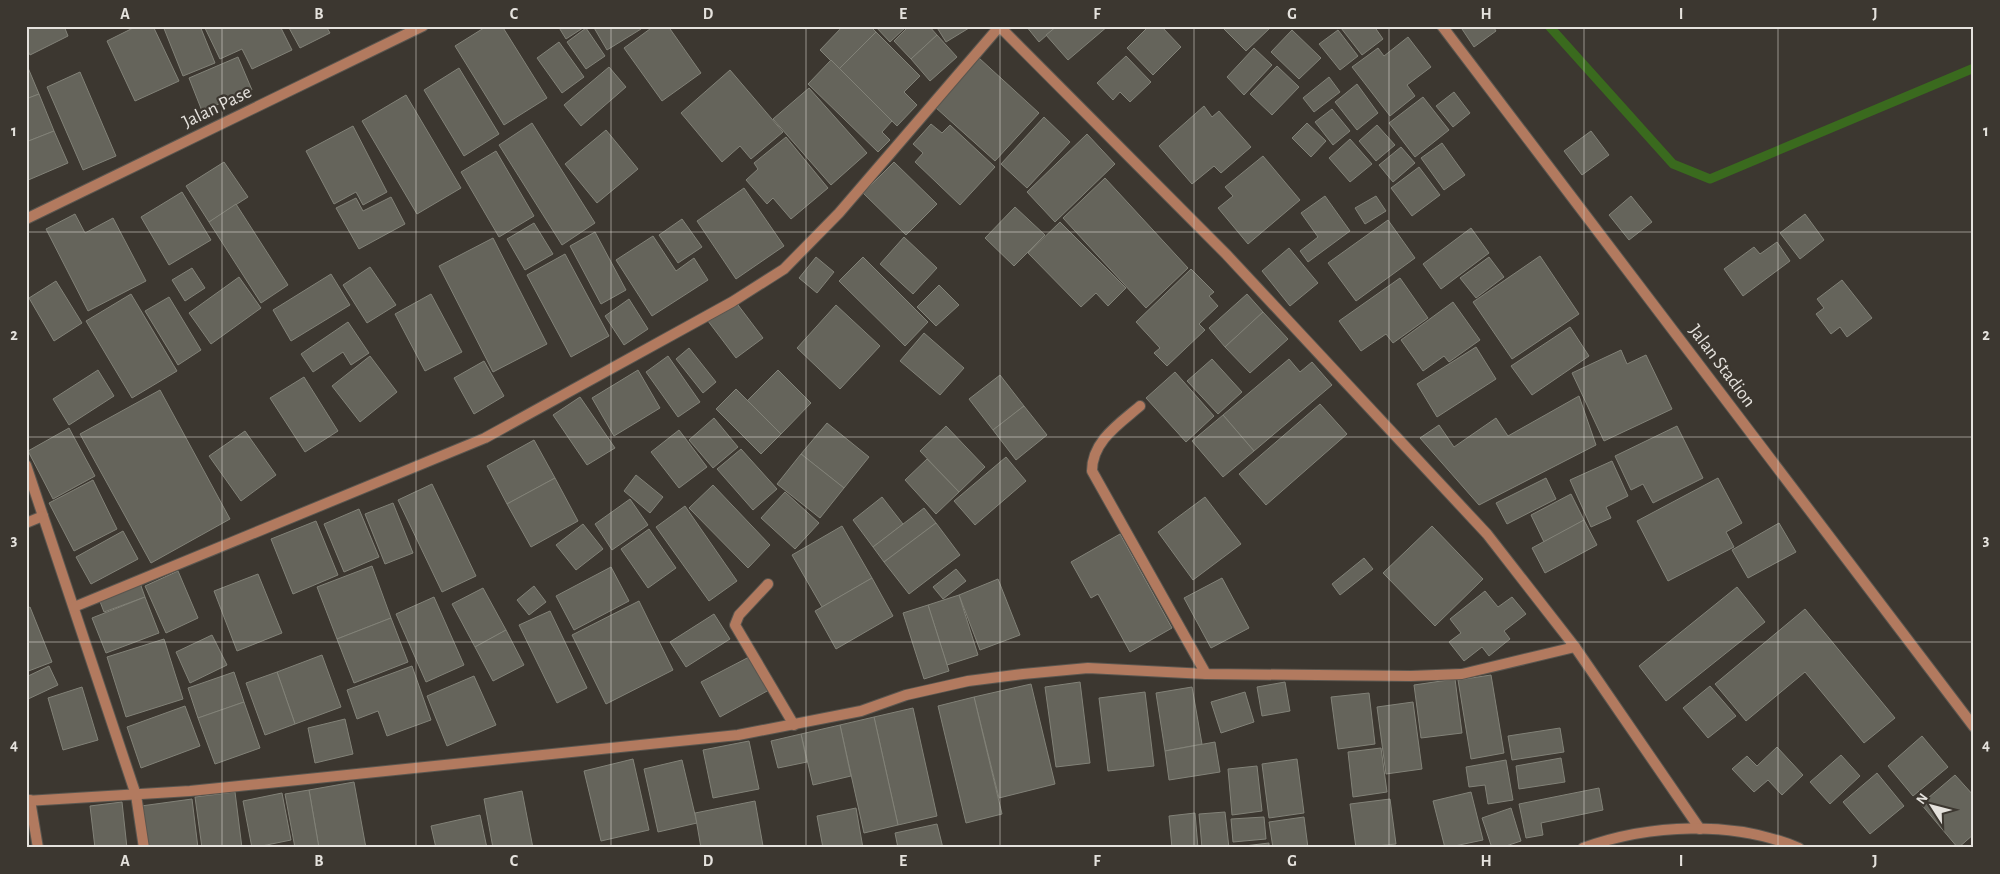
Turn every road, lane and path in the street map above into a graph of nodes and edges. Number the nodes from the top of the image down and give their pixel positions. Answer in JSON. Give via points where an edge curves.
{"nodes":[{"id":1,"x":423,"y":26,"type":"edge"},
{"id":2,"x":1442,"y":26,"type":"edge"},
{"id":3,"x":999,"y":27,"type":"edge"},
{"id":4,"x":26,"y":219,"type":"edge"},
{"id":5,"x":1140,"y":406,"type":"dead end"},
{"id":6,"x":26,"y":465,"type":"edge"},
{"id":7,"x":44,"y":516,"type":"junction"},
{"id":8,"x":26,"y":523,"type":"edge"},
{"id":9,"x":768,"y":584,"type":"dead end"},
{"id":10,"x":74,"y":607,"type":"junction"},
{"id":11,"x":1576,"y":647,"type":"junction"},
{"id":12,"x":1206,"y":674,"type":"junction"},
{"id":13,"x":794,"y":725,"type":"junction"},
{"id":14,"x":1974,"y":727,"type":"edge"},
{"id":15,"x":136,"y":795,"type":"junction"},
{"id":16,"x":28,"y":800,"type":"edge"},
{"id":17,"x":1700,"y":829,"type":"junction"},
{"id":18,"x":38,"y":848,"type":"edge"},
{"id":19,"x":144,"y":848,"type":"edge"},
{"id":20,"x":1583,"y":848,"type":"edge"},
{"id":21,"x":1799,"y":848,"type":"edge"}],
"edges":[{"from":1,"to":4,"type":"street","name":"Jalan Pase"},
{"from":2,"to":14,"type":"street","name":"Jalan Stadion"},
{"from":3,"to":10,"type":"street","via":[[839,213],[784,269],[754,288],[485,438]]},
{"from":3,"to":11,"type":"street","via":[[1226,254],[1480,527]]},
{"from":5,"to":12,"type":"street","via":[[1101,442],[1095,451],[1092,471]]},
{"from":6,"to":7,"type":"street"},
{"from":7,"to":8,"type":"street"},
{"from":7,"to":10,"type":"street"},
{"from":9,"to":13,"type":"street","via":[[739,615],[735,625]]},
{"from":10,"to":15,"type":"street"},
{"from":11,"to":12,"type":"street","via":[[1462,674]]},
{"from":11,"to":17,"type":"street"},
{"from":12,"to":13,"type":"street","via":[[1088,668],[1023,674],[959,683],[906,695],[861,711]]},
{"from":13,"to":15,"type":"street","via":[[738,735]]},
{"from":15,"to":16,"type":"street"},
{"from":15,"to":19,"type":"street"},
{"from":16,"to":18,"type":"street"},
{"from":17,"to":20,"type":"street","via":[[1644,832]]},
{"from":17,"to":21,"type":"street","via":[[1747,834]]}]}
